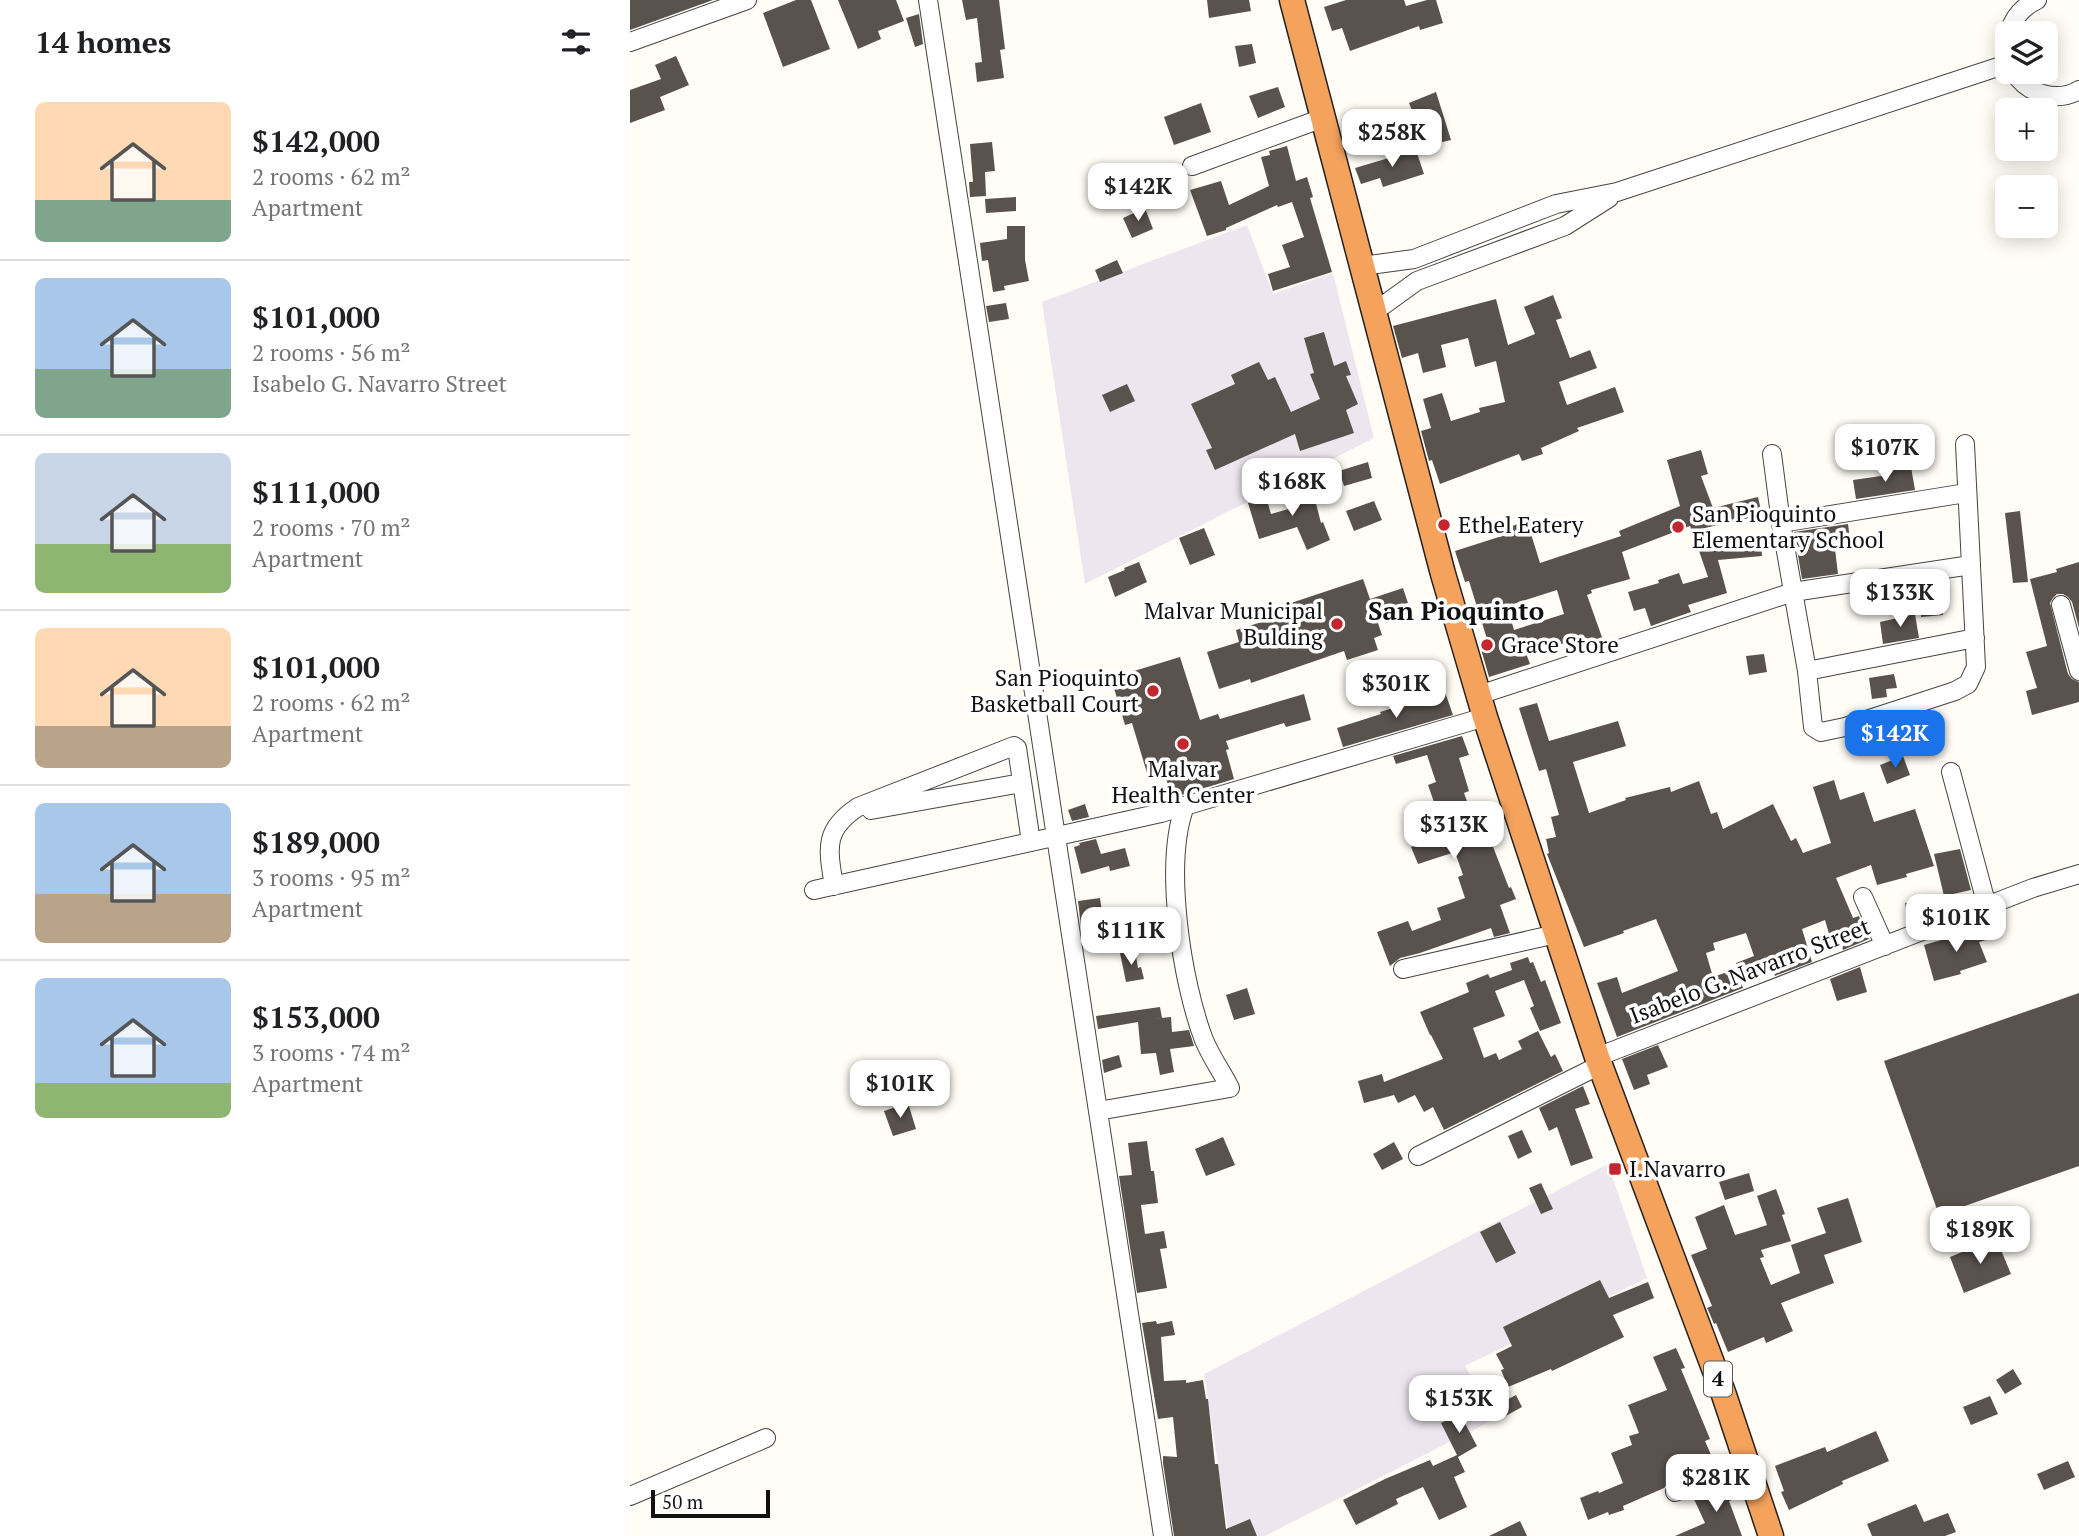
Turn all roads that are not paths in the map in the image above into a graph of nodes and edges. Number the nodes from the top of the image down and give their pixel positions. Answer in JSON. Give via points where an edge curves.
{"nodes":[{"id":1,"x":747,"y":0,"type":"edge"},
{"id":2,"x":928,"y":0,"type":"edge"},
{"id":3,"x":1292,"y":0,"type":"edge"},
{"id":4,"x":2037,"y":0,"type":"edge"},
{"id":5,"x":2013,"y":21,"type":"edge"},
{"id":6,"x":630,"y":42,"type":"edge"},
{"id":7,"x":1995,"y":67,"type":"edge"},
{"id":8,"x":2024,"y":84,"type":"edge"},
{"id":9,"x":2076,"y":96,"type":"edge"},
{"id":10,"x":1323,"y":118,"type":"junction"},
{"id":11,"x":1192,"y":166,"type":"dead end"},
{"id":12,"x":1617,"y":192,"type":"junction"},
{"id":13,"x":1556,"y":204,"type":"junction"},
{"id":14,"x":1565,"y":226,"type":"junction"},
{"id":15,"x":1362,"y":266,"type":"junction"},
{"id":16,"x":1374,"y":312,"type":"junction"},
{"id":17,"x":1965,"y":444,"type":"dead end"},
{"id":18,"x":1772,"y":454,"type":"dead end"},
{"id":19,"x":1966,"y":493,"type":"junction"},
{"id":20,"x":1781,"y":523,"type":"junction"},
{"id":21,"x":1971,"y":565,"type":"junction"},
{"id":22,"x":1793,"y":592,"type":"junction"},
{"id":23,"x":2061,"y":605,"type":"dead end"},
{"id":24,"x":1975,"y":638,"type":"junction"},
{"id":25,"x":1807,"y":671,"type":"junction"},
{"id":26,"x":2079,"y":671,"type":"edge"},
{"id":27,"x":1482,"y":706,"type":"junction"},
{"id":28,"x":1951,"y":772,"type":"dead end"},
{"id":29,"x":1022,"y":783,"type":"junction"},
{"id":30,"x":1185,"y":806,"type":"junction"},
{"id":31,"x":847,"y":814,"type":"junction"},
{"id":32,"x":1056,"y":836,"type":"junction"},
{"id":33,"x":1031,"y":842,"type":"junction"},
{"id":34,"x":2079,"y":874,"type":"edge"},
{"id":35,"x":834,"y":886,"type":"junction"},
{"id":36,"x":814,"y":890,"type":"dead end"},
{"id":37,"x":1863,"y":897,"type":"dead end"},
{"id":38,"x":1987,"y":906,"type":"junction"},
{"id":39,"x":1556,"y":934,"type":"junction"},
{"id":40,"x":1885,"y":946,"type":"junction"},
{"id":41,"x":1403,"y":969,"type":"dead end"},
{"id":42,"x":1599,"y":1061,"type":"junction"},
{"id":43,"x":1098,"y":1111,"type":"junction"},
{"id":44,"x":1418,"y":1156,"type":"dead end"},
{"id":45,"x":766,"y":1438,"type":"dead end"},
{"id":46,"x":1746,"y":1464,"type":"junction"},
{"id":47,"x":1675,"y":1492,"type":"dead end"},
{"id":48,"x":630,"y":1496,"type":"edge"},
{"id":49,"x":1163,"y":1536,"type":"edge"},
{"id":50,"x":1771,"y":1536,"type":"edge"}],
"edges":[{"from":1,"to":6,"type":"street"},
{"from":2,"to":32,"type":"street"},
{"from":3,"to":10,"type":"highway","number":"4"},
{"from":4,"to":5,"type":"street"},
{"from":7,"to":12,"type":"street"},
{"from":8,"to":9,"type":"street","via":[[2052,97]]},
{"from":10,"to":11,"type":"street"},
{"from":10,"to":15,"type":"highway","number":"4"},
{"from":12,"to":13,"type":"street"},
{"from":12,"to":14,"type":"street"},
{"from":13,"to":14,"type":"street"},
{"from":13,"to":15,"type":"street","via":[[1413,259]]},
{"from":14,"to":16,"type":"street","via":[[1417,281]]},
{"from":15,"to":16,"type":"highway","number":"4"},
{"from":16,"to":27,"type":"highway","number":"4"},
{"from":17,"to":19,"type":"street"},
{"from":18,"to":20,"type":"street"},
{"from":19,"to":20,"type":"street"},
{"from":19,"to":21,"type":"street"},
{"from":20,"to":22,"type":"street"},
{"from":21,"to":22,"type":"street"},
{"from":21,"to":24,"type":"street"},
{"from":22,"to":25,"type":"street"},
{"from":22,"to":27,"type":"street"},
{"from":23,"to":26,"type":"street"},
{"from":24,"to":25,"type":"street"},
{"from":24,"to":25,"type":"street","via":[[1976,667],[1968,684],[1821,732],[1814,727]]},
{"from":27,"to":30,"type":"street"},
{"from":27,"to":39,"type":"highway","number":"4"},
{"from":28,"to":38,"type":"street"},
{"from":29,"to":31,"type":"street"},
{"from":29,"to":31,"type":"street","via":[[1014,746]]},
{"from":29,"to":33,"type":"street"},
{"from":30,"to":32,"type":"street"},
{"from":30,"to":43,"type":"street","via":[[1176,834],[1174,864],[1186,976],[1205,1041],[1230,1088]]},
{"from":31,"to":35,"type":"street","via":[[829,840]]},
{"from":32,"to":33,"type":"street"},
{"from":32,"to":43,"type":"street"},
{"from":33,"to":35,"type":"street"},
{"from":34,"to":38,"type":"street","name":"Isabelo G. Navarro Street"},
{"from":35,"to":36,"type":"street"},
{"from":37,"to":40,"type":"street"},
{"from":38,"to":40,"type":"street","name":"Isabelo G. Navarro Street"},
{"from":39,"to":41,"type":"street"},
{"from":39,"to":42,"type":"highway","number":"4"},
{"from":40,"to":42,"type":"street","name":"Isabelo G. Navarro Street"},
{"from":42,"to":44,"type":"street","name":"Isabelo G. Navarro Street"},
{"from":42,"to":46,"type":"highway","number":"4"},
{"from":43,"to":49,"type":"street"},
{"from":45,"to":48,"type":"street"},
{"from":46,"to":47,"type":"street"},
{"from":46,"to":50,"type":"highway","number":"4"}]}
